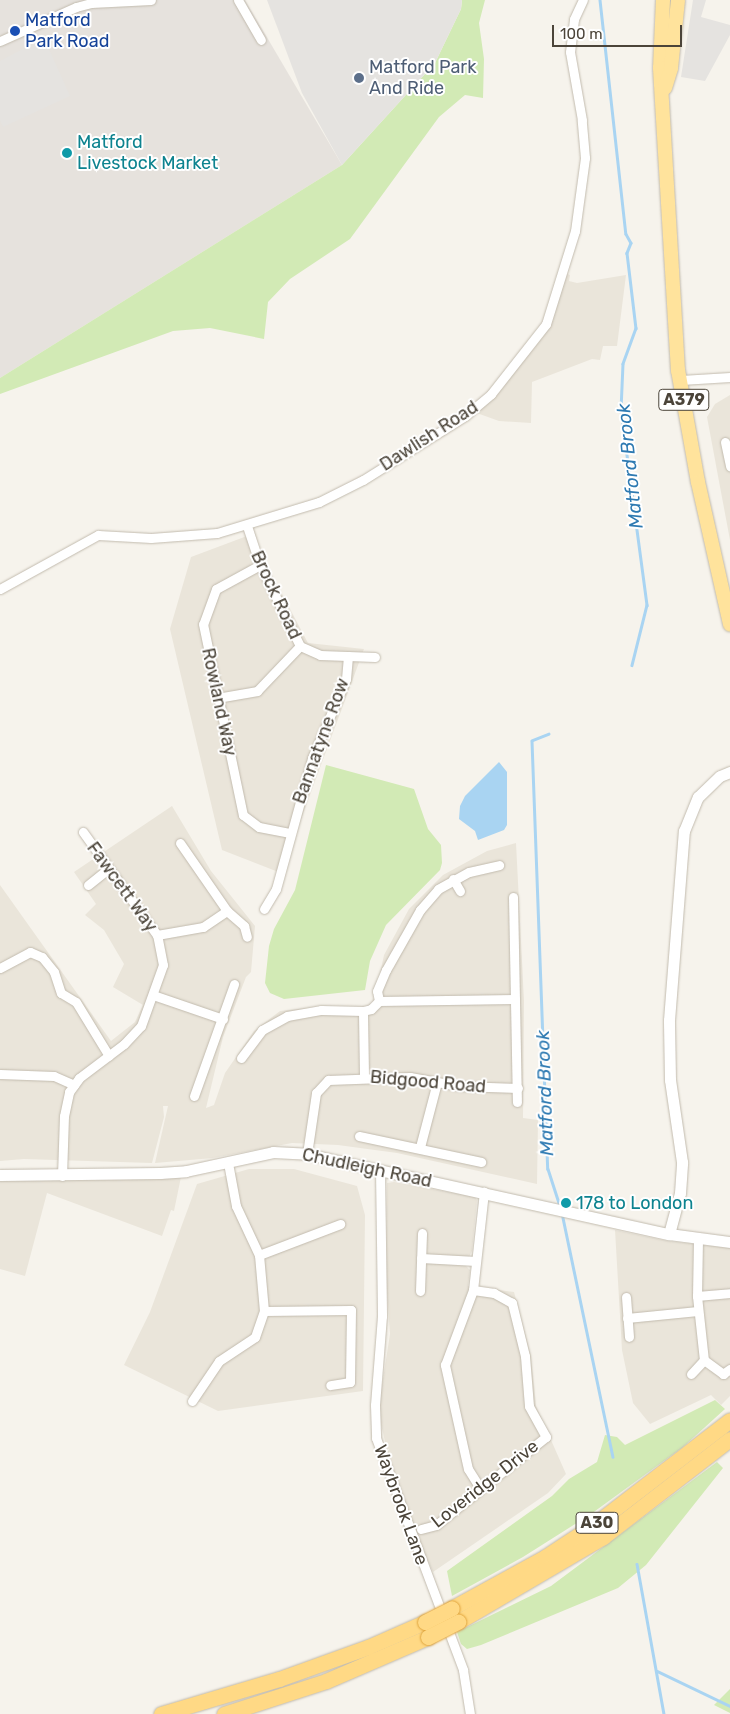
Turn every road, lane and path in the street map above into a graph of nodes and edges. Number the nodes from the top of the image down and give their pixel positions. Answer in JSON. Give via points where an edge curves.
{"nodes":[{"id":1,"x":151,"y":0,"type":"edge"},
{"id":2,"x":238,"y":0,"type":"edge"},
{"id":3,"x":583,"y":0,"type":"edge"},
{"id":4,"x":663,"y":0,"type":"edge"},
{"id":5,"x":678,"y":0,"type":"edge"},
{"id":6,"x":261,"y":40,"type":"dead end"},
{"id":7,"x":0,"y":41,"type":"edge"},
{"id":8,"x":664,"y":93,"type":"junction"},
{"id":9,"x":730,"y":378,"type":"edge"},
{"id":10,"x":681,"y":380,"type":"junction"},
{"id":11,"x":724,"y":442,"type":"dead end"},
{"id":12,"x":730,"y":466,"type":"edge"},
{"id":13,"x":247,"y":526,"type":"junction"},
{"id":14,"x":260,"y":565,"type":"junction"},
{"id":15,"x":0,"y":589,"type":"edge"},
{"id":16,"x":730,"y":624,"type":"edge"},
{"id":17,"x":300,"y":646,"type":"junction"},
{"id":18,"x":348,"y":656,"type":"junction"},
{"id":19,"x":376,"y":658,"type":"dead end"},
{"id":20,"x":217,"y":698,"type":"junction"},
{"id":21,"x":728,"y":774,"type":"edge"},
{"id":22,"x":83,"y":832,"type":"dead end"},
{"id":23,"x":290,"y":833,"type":"junction"},
{"id":24,"x":180,"y":844,"type":"dead end"},
{"id":25,"x":499,"y":865,"type":"dead end"},
{"id":26,"x":108,"y":869,"type":"junction"},
{"id":27,"x":453,"y":879,"type":"junction"},
{"id":28,"x":88,"y":885,"type":"dead end"},
{"id":29,"x":460,"y":891,"type":"dead end"},
{"id":30,"x":514,"y":897,"type":"dead end"},
{"id":31,"x":264,"y":909,"type":"dead end"},
{"id":32,"x":227,"y":911,"type":"junction"},
{"id":33,"x":158,"y":935,"type":"junction"},
{"id":34,"x":247,"y":937,"type":"dead end"},
{"id":35,"x":0,"y":968,"type":"edge"},
{"id":36,"x":234,"y":984,"type":"dead end"},
{"id":37,"x":153,"y":995,"type":"junction"},
{"id":38,"x":515,"y":999,"type":"junction"},
{"id":39,"x":378,"y":1001,"type":"junction"},
{"id":40,"x":363,"y":1011,"type":"junction"},
{"id":41,"x":223,"y":1019,"type":"junction"},
{"id":42,"x":109,"y":1056,"type":"junction"},
{"id":43,"x":241,"y":1058,"type":"dead end"},
{"id":44,"x":0,"y":1074,"type":"edge"},
{"id":45,"x":364,"y":1076,"type":"junction"},
{"id":46,"x":437,"y":1082,"type":"junction"},
{"id":47,"x":74,"y":1085,"type":"junction"},
{"id":48,"x":518,"y":1088,"type":"junction"},
{"id":49,"x":194,"y":1096,"type":"dead end"},
{"id":50,"x":518,"y":1102,"type":"dead end"},
{"id":51,"x":359,"y":1136,"type":"dead end"},
{"id":52,"x":420,"y":1147,"type":"junction"},
{"id":53,"x":307,"y":1154,"type":"junction"},
{"id":54,"x":480,"y":1162,"type":"dead end"},
{"id":55,"x":228,"y":1163,"type":"junction"},
{"id":56,"x":380,"y":1170,"type":"junction"},
{"id":57,"x":0,"y":1175,"type":"edge"},
{"id":58,"x":62,"y":1176,"type":"junction"},
{"id":59,"x":484,"y":1192,"type":"junction"},
{"id":60,"x":340,"y":1224,"type":"dead end"},
{"id":61,"x":422,"y":1233,"type":"dead end"},
{"id":62,"x":669,"y":1234,"type":"junction"},
{"id":63,"x":698,"y":1239,"type":"junction"},
{"id":64,"x":730,"y":1242,"type":"edge"},
{"id":65,"x":259,"y":1255,"type":"junction"},
{"id":66,"x":421,"y":1258,"type":"junction"},
{"id":67,"x":476,"y":1261,"type":"junction"},
{"id":68,"x":420,"y":1290,"type":"dead end"},
{"id":69,"x":473,"y":1290,"type":"junction"},
{"id":70,"x":730,"y":1293,"type":"edge"},
{"id":71,"x":697,"y":1296,"type":"junction"},
{"id":72,"x":626,"y":1297,"type":"dead end"},
{"id":73,"x":264,"y":1311,"type":"junction"},
{"id":74,"x":698,"y":1312,"type":"junction"},
{"id":75,"x":627,"y":1318,"type":"junction"},
{"id":76,"x":629,"y":1337,"type":"dead end"},
{"id":77,"x":704,"y":1360,"type":"junction"},
{"id":78,"x":730,"y":1369,"type":"edge"},
{"id":79,"x":691,"y":1374,"type":"dead end"},
{"id":80,"x":330,"y":1385,"type":"dead end"},
{"id":81,"x":192,"y":1401,"type":"dead end"},
{"id":82,"x":730,"y":1420,"type":"edge"},
{"id":83,"x":730,"y":1439,"type":"edge"},
{"id":84,"x":480,"y":1488,"type":"junction"},
{"id":85,"x":421,"y":1529,"type":"dead end"},
{"id":86,"x":455,"y":1615,"type":"junction"},
{"id":87,"x":426,"y":1629,"type":"junction"},
{"id":88,"x":161,"y":1714,"type":"edge"},
{"id":89,"x":224,"y":1714,"type":"edge"},
{"id":90,"x":470,"y":1714,"type":"edge"}],
"edges":[{"from":1,"to":7,"type":"street","via":[[91,3]]},
{"from":2,"to":6,"type":"street"},
{"from":3,"to":13,"type":"street","name":"Dawlish Road","via":[[574,19],[570,52],[582,120],[583,185],[564,274],[546,324],[491,394],[465,416],[335,495]]},
{"from":4,"to":8,"type":"main road","number":"A379","via":[[660,68]]},
{"from":5,"to":8,"type":"main road","number":"A379","via":[[671,68]]},
{"from":8,"to":10,"type":"main road","number":"A379","via":[[668,238]]},
{"from":9,"to":10,"type":"street"},
{"from":10,"to":16,"type":"main road","number":"A379","via":[[698,482]]},
{"from":11,"to":12,"type":"street"},
{"from":13,"to":14,"type":"street","name":"Brock Road"},
{"from":13,"to":15,"type":"street","name":"Dawlish Road","via":[[217,534],[151,538],[98,535]]},
{"from":14,"to":17,"type":"street","name":"Brock Road"},
{"from":14,"to":20,"type":"street","name":"Rowland Way","via":[[216,589],[203,624]]},
{"from":17,"to":18,"type":"street","name":"Brock Road","via":[[320,655]]},
{"from":17,"to":20,"type":"street","via":[[257,691]]},
{"from":18,"to":19,"type":"street","name":"Brock Road"},
{"from":18,"to":23,"type":"street","name":"Bannatyne Row","via":[[346,679],[312,758]]},
{"from":20,"to":23,"type":"street","name":"Rowland Way","via":[[243,815],[259,827]]},
{"from":21,"to":62,"type":"street","via":[[698,797],[684,831],[668,1020],[670,1080],[682,1162],[680,1193]]},
{"from":22,"to":26,"type":"street","name":"Fawcett Way"},
{"from":23,"to":31,"type":"street","name":"Bannatyne Row","via":[[276,889]]},
{"from":24,"to":32,"type":"street"},
{"from":25,"to":27,"type":"street","via":[[483,867]]},
{"from":26,"to":28,"type":"street"},
{"from":26,"to":33,"type":"street","name":"Fawcett Way"},
{"from":27,"to":29,"type":"street"},
{"from":27,"to":39,"type":"street","via":[[438,889],[415,918],[379,985]]},
{"from":30,"to":38,"type":"street"},
{"from":32,"to":33,"type":"street","via":[[203,927]]},
{"from":32,"to":34,"type":"street","via":[[244,926]]},
{"from":33,"to":37,"type":"street","name":"Fawcett Way","via":[[162,965]]},
{"from":35,"to":42,"type":"street","via":[[30,952],[42,957],[54,972],[61,992],[76,1002]]},
{"from":36,"to":41,"type":"street"},
{"from":37,"to":41,"type":"street"},
{"from":37,"to":42,"type":"street","name":"Fawcett Way","via":[[141,1026]]},
{"from":38,"to":39,"type":"street"},
{"from":38,"to":48,"type":"street"},
{"from":39,"to":40,"type":"street","via":[[371,1009]]},
{"from":40,"to":43,"type":"street","via":[[322,1010],[287,1016],[262,1030]]},
{"from":40,"to":45,"type":"street"},
{"from":41,"to":49,"type":"street"},
{"from":42,"to":47,"type":"street","name":"Fawcett Way"},
{"from":44,"to":47,"type":"street","via":[[54,1076]]},
{"from":45,"to":46,"type":"street","name":"Bidgood Road","via":[[410,1076]]},
{"from":45,"to":53,"type":"street","name":"Bidgood Road","via":[[336,1078],[320,1086],[312,1108]]},
{"from":46,"to":48,"type":"street","name":"Bidgood Road"},
{"from":46,"to":52,"type":"street"},
{"from":47,"to":58,"type":"street","via":[[66,1102]]},
{"from":48,"to":50,"type":"street"},
{"from":51,"to":52,"type":"street"},
{"from":52,"to":54,"type":"street"},
{"from":53,"to":55,"type":"street","name":"Chudleigh Road","via":[[273,1152]]},
{"from":53,"to":56,"type":"street","name":"Chudleigh Road"},
{"from":55,"to":58,"type":"street","name":"Chudleigh Road","via":[[168,1172]]},
{"from":55,"to":65,"type":"street","via":[[236,1206]]},
{"from":56,"to":59,"type":"street","name":"Chudleigh Road"},
{"from":56,"to":90,"type":"street","name":"Waybrook Lane","via":[[382,1316],[374,1405],[376,1438],[463,1670]]},
{"from":57,"to":58,"type":"street","name":"Chudleigh Road"},
{"from":59,"to":62,"type":"street","name":"Chudleigh Road"},
{"from":59,"to":67,"type":"street"},
{"from":60,"to":65,"type":"street"},
{"from":61,"to":66,"type":"street"},
{"from":62,"to":63,"type":"street","name":"Chudleigh Road"},
{"from":63,"to":64,"type":"street","name":"Chudleigh Road"},
{"from":63,"to":71,"type":"street"},
{"from":65,"to":73,"type":"street"},
{"from":66,"to":67,"type":"street"},
{"from":66,"to":68,"type":"street"},
{"from":67,"to":69,"type":"street"},
{"from":69,"to":84,"type":"street","via":[[446,1365],[468,1468]]},
{"from":69,"to":84,"type":"street","name":"Loveridge Drive","via":[[494,1293],[512,1303],[525,1356],[529,1406],[546,1437]]},
{"from":70,"to":71,"type":"street"},
{"from":71,"to":74,"type":"street"},
{"from":72,"to":75,"type":"street"},
{"from":73,"to":80,"type":"street","via":[[351,1310],[350,1382]]},
{"from":73,"to":81,"type":"street","via":[[255,1337],[219,1360]]},
{"from":74,"to":75,"type":"street"},
{"from":74,"to":77,"type":"street"},
{"from":75,"to":76,"type":"street"},
{"from":77,"to":78,"type":"street","via":[[723,1374]]},
{"from":77,"to":79,"type":"street"},
{"from":82,"to":86,"type":"highway","number":"A30","via":[[594,1524]]},
{"from":83,"to":86,"type":"highway","number":"A30","via":[[603,1537]]},
{"from":84,"to":85,"type":"street","name":"Loveridge Drive","via":[[436,1525]]},
{"from":86,"to":87,"type":"highway","number":"A30","bridge":true},
{"from":87,"to":88,"type":"highway","number":"A30","via":[[288,1676]]},
{"from":87,"to":89,"type":"highway","number":"A30","via":[[326,1681]]}]}
